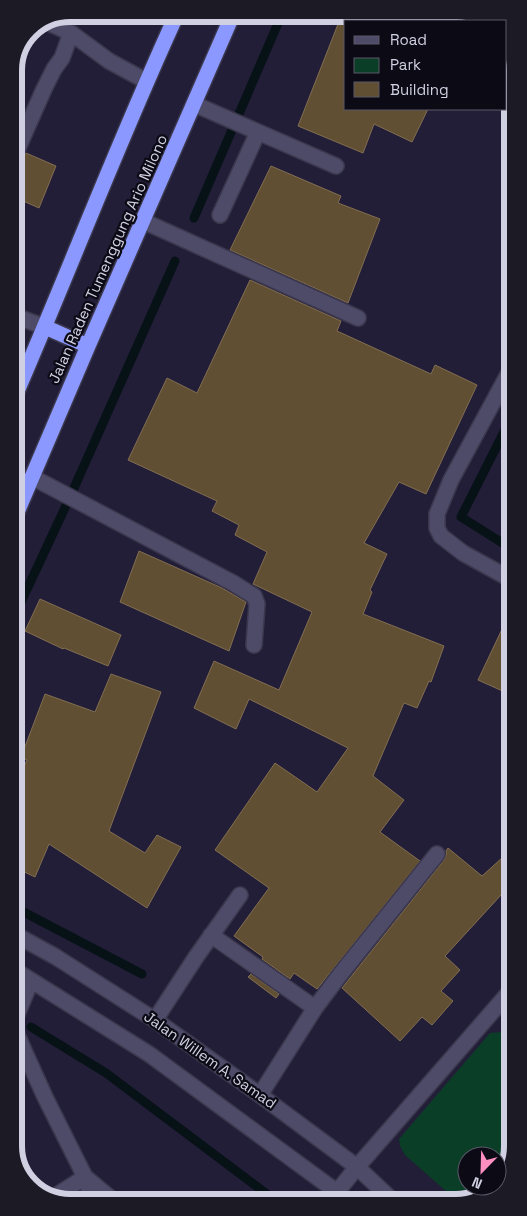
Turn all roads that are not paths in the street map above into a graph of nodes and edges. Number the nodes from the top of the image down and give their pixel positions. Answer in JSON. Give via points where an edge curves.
{"nodes":[{"id":1,"x":172,"y":22,"type":"edge"},
{"id":2,"x":229,"y":22,"type":"edge"},
{"id":3,"x":55,"y":25,"type":"edge"},
{"id":4,"x":71,"y":33,"type":"junction"},
{"id":5,"x":146,"y":81,"type":"junction"},
{"id":6,"x":194,"y":104,"type":"junction"},
{"id":7,"x":253,"y":130,"type":"junction"},
{"id":8,"x":23,"y":136,"type":"edge"},
{"id":9,"x":336,"y":166,"type":"dead end"},
{"id":10,"x":220,"y":215,"type":"dead end"},
{"id":11,"x":143,"y":221,"type":"junction"},
{"id":12,"x":358,"y":318,"type":"dead end"},
{"id":13,"x":23,"y":319,"type":"edge"},
{"id":14,"x":45,"y":327,"type":"junction"},
{"id":15,"x":88,"y":346,"type":"junction"},
{"id":16,"x":23,"y":378,"type":"edge"},
{"id":17,"x":504,"y":382,"type":"edge"},
{"id":18,"x":32,"y":477,"type":"junction"},
{"id":19,"x":23,"y":499,"type":"edge"},
{"id":20,"x":504,"y":575,"type":"edge"},
{"id":21,"x":254,"y":645,"type":"dead end"},
{"id":22,"x":437,"y":854,"type":"dead end"},
{"id":23,"x":240,"y":895,"type":"dead end"},
{"id":24,"x":211,"y":935,"type":"junction"},
{"id":25,"x":22,"y":938,"type":"edge"},
{"id":26,"x":22,"y":975,"type":"edge"},
{"id":27,"x":31,"y":980,"type":"junction"},
{"id":28,"x":22,"y":1002,"type":"edge"},
{"id":29,"x":504,"y":1002,"type":"edge"},
{"id":30,"x":315,"y":1008,"type":"junction"},
{"id":31,"x":156,"y":1020,"type":"junction"},
{"id":32,"x":22,"y":1046,"type":"edge"},
{"id":33,"x":260,"y":1095,"type":"junction"},
{"id":34,"x":357,"y":1167,"type":"junction"},
{"id":35,"x":85,"y":1177,"type":"junction"},
{"id":36,"x":61,"y":1192,"type":"edge"},
{"id":37,"x":90,"y":1193,"type":"edge"},
{"id":38,"x":104,"y":1193,"type":"edge"},
{"id":39,"x":339,"y":1194,"type":"edge"},
{"id":40,"x":343,"y":1194,"type":"edge"},
{"id":41,"x":385,"y":1194,"type":"edge"}],
"edges":[{"from":1,"to":5,"type":"highway","name":"Jalan Raden Tumenggung Ario Milono"},
{"from":2,"to":6,"type":"highway","name":"Jalan Raden Tumenggung Ario Milono"},
{"from":3,"to":4,"type":"main road"},
{"from":4,"to":5,"type":"main road","via":[[109,61]]},
{"from":4,"to":8,"type":"main road"},
{"from":5,"to":14,"type":"highway","name":"Jalan Raden Tumenggung Ario Milono"},
{"from":6,"to":7,"type":"main road"},
{"from":6,"to":11,"type":"highway","name":"Jalan Raden Tumenggung Ario Milono"},
{"from":7,"to":9,"type":"main road"},
{"from":7,"to":10,"type":"main road"},
{"from":11,"to":12,"type":"main road"},
{"from":11,"to":15,"type":"highway","name":"Jalan Raden Tumenggung Ario Milono"},
{"from":13,"to":14,"type":"main road"},
{"from":14,"to":15,"type":"highway"},
{"from":14,"to":16,"type":"highway","name":"Jalan Raden Tumenggung Ario Milono"},
{"from":15,"to":18,"type":"highway","name":"Jalan Raden Tumenggung Ario Milono"},
{"from":17,"to":20,"type":"main road","via":[[451,480],[437,514],[437,528],[463,552]]},
{"from":18,"to":19,"type":"highway","name":"Jalan Raden Tumenggung Ario Milono"},
{"from":18,"to":21,"type":"main road","via":[[254,596],[258,604]]},
{"from":22,"to":30,"type":"main road"},
{"from":23,"to":24,"type":"main road"},
{"from":24,"to":30,"type":"main road"},
{"from":24,"to":31,"type":"main road"},
{"from":25,"to":31,"type":"main road","name":"Jalan Willem A. Samad"},
{"from":26,"to":27,"type":"main road","name":"Jalan Willem A. Samad"},
{"from":27,"to":28,"type":"main road"},
{"from":27,"to":39,"type":"main road","name":"Jalan Willem A. Samad","via":[[149,1054]]},
{"from":29,"to":34,"type":"main road"},
{"from":30,"to":33,"type":"main road"},
{"from":31,"to":33,"type":"main road","name":"Jalan Willem A. Samad"},
{"from":32,"to":35,"type":"main road"},
{"from":33,"to":34,"type":"main road","name":"Jalan Willem A. Samad"},
{"from":34,"to":40,"type":"main road"},
{"from":34,"to":41,"type":"main road","name":"Jalan Willem A. Samad"},
{"from":35,"to":36,"type":"main road"},
{"from":35,"to":37,"type":"main road"},
{"from":35,"to":38,"type":"main road"}]}
